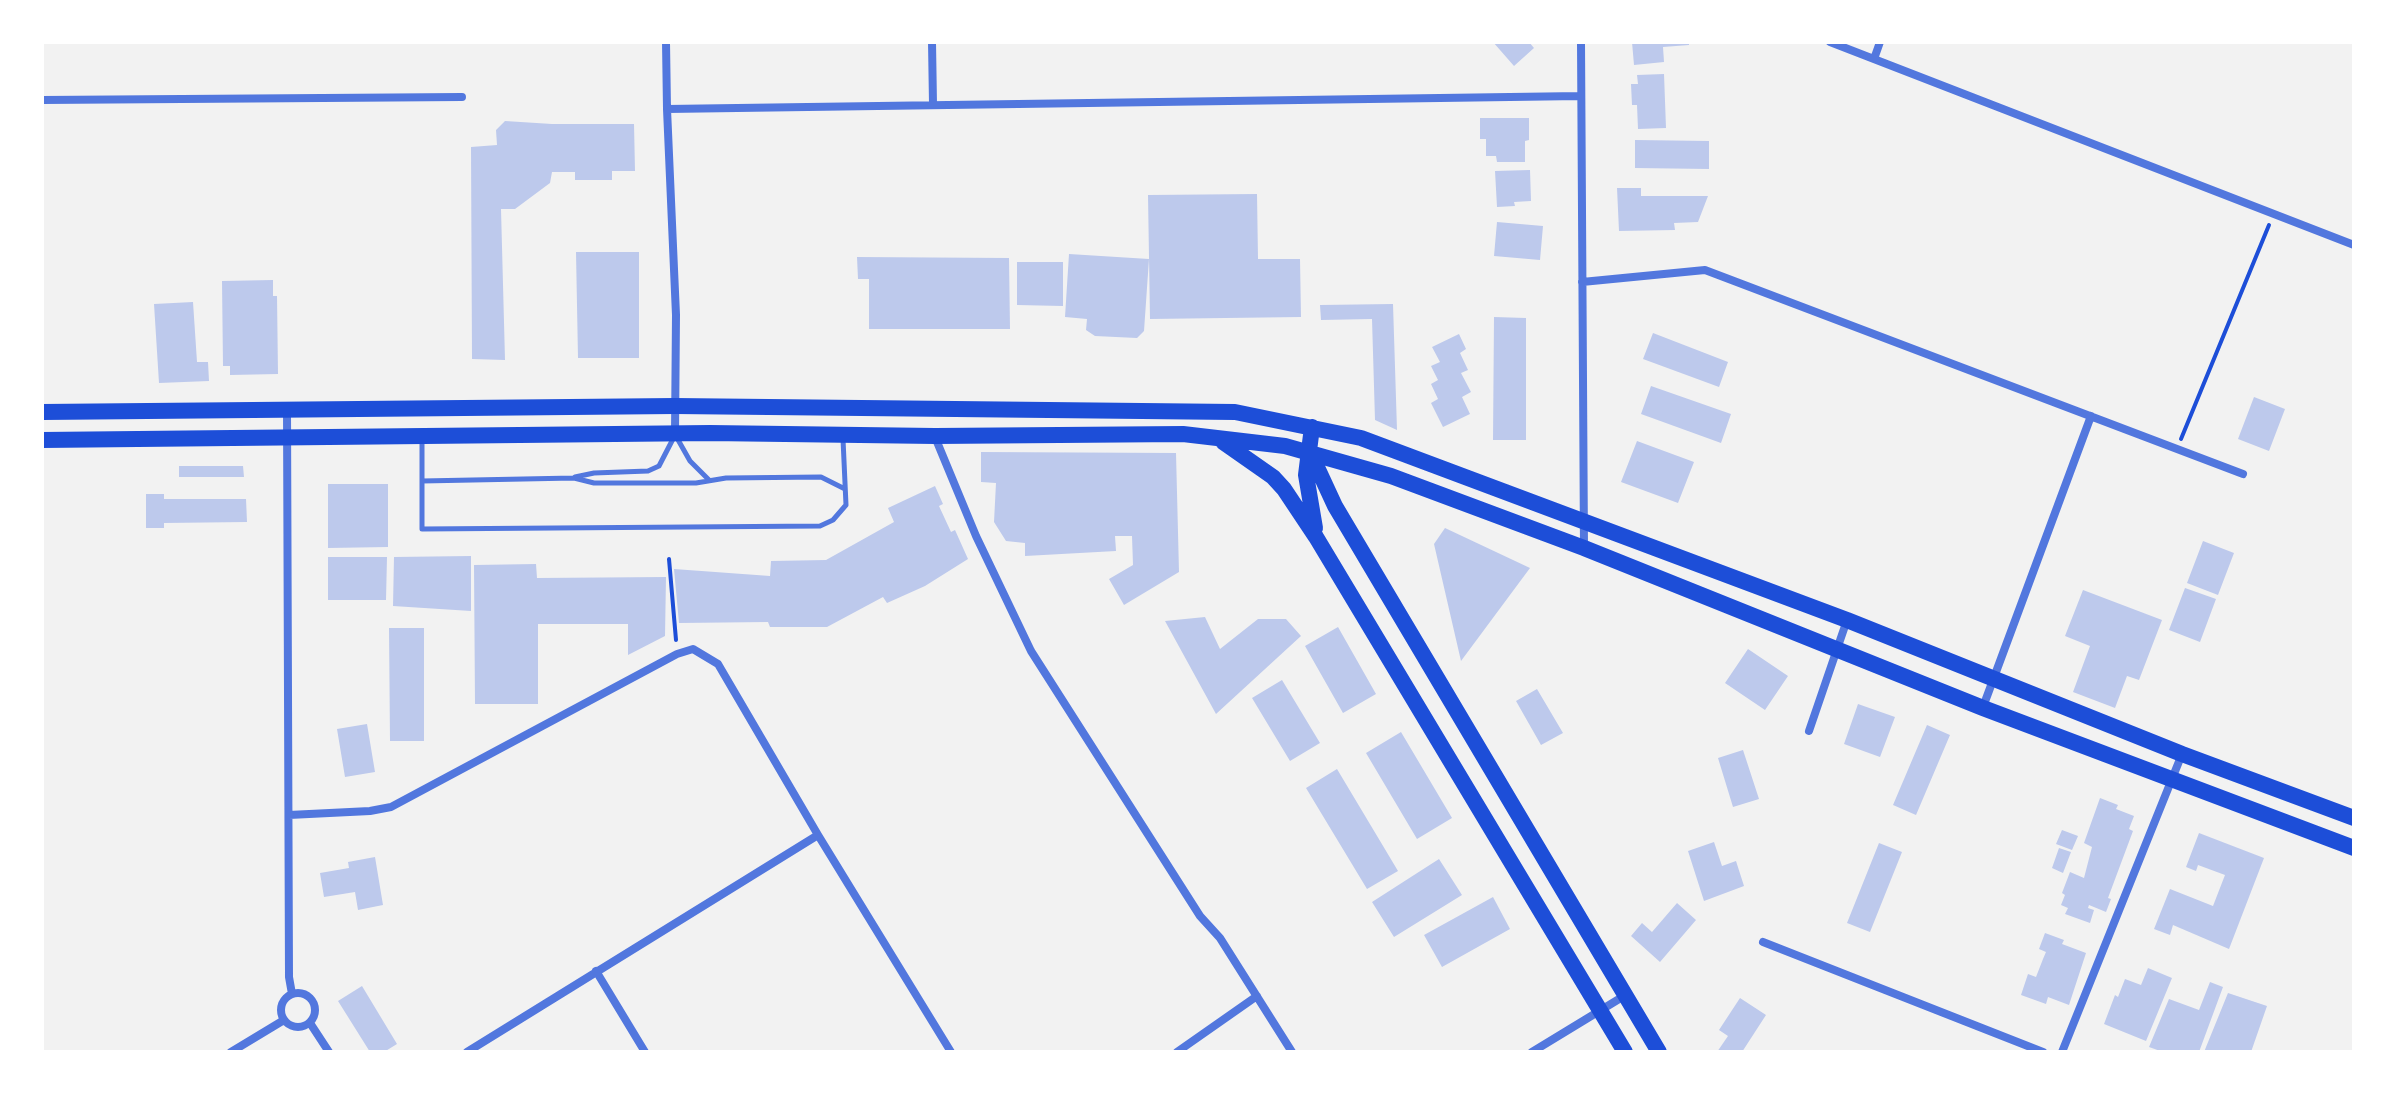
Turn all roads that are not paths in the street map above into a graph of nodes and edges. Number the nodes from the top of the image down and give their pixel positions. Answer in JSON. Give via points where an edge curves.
{"nodes":[{"id":1,"x":666,"y":42,"type":"edge"},
{"id":2,"x":932,"y":42,"type":"edge"},
{"id":3,"x":1581,"y":42,"type":"edge"},
{"id":4,"x":1830,"y":42,"type":"edge"},
{"id":5,"x":1880,"y":42,"type":"edge"},
{"id":6,"x":1874,"y":59,"type":"junction"},
{"id":7,"x":1580,"y":96,"type":"junction"},
{"id":8,"x":462,"y":97,"type":"dead end"},
{"id":9,"x":42,"y":100,"type":"edge"},
{"id":10,"x":933,"y":104,"type":"junction"},
{"id":11,"x":667,"y":109,"type":"junction"},
{"id":12,"x":2354,"y":245,"type":"edge"},
{"id":13,"x":1582,"y":282,"type":"junction"},
{"id":14,"x":675,"y":406,"type":"junction"},
{"id":15,"x":287,"y":409,"type":"junction"},
{"id":16,"x":42,"y":412,"type":"edge"},
{"id":17,"x":2091,"y":416,"type":"junction"},
{"id":18,"x":1312,"y":427,"type":"junction"},
{"id":19,"x":675,"y":434,"type":"junction"},
{"id":20,"x":842,"y":435,"type":"junction"},
{"id":21,"x":422,"y":436,"type":"junction"},
{"id":22,"x":935,"y":436,"type":"junction"},
{"id":23,"x":289,"y":437,"type":"junction"},
{"id":24,"x":1218,"y":439,"type":"junction"},
{"id":25,"x":42,"y":440,"type":"edge"},
{"id":26,"x":1310,"y":452,"type":"junction"},
{"id":27,"x":2243,"y":474,"type":"dead end"},
{"id":28,"x":574,"y":478,"type":"junction"},
{"id":29,"x":422,"y":481,"type":"junction"},
{"id":30,"x":710,"y":481,"type":"junction"},
{"id":31,"x":845,"y":489,"type":"junction"},
{"id":32,"x":1585,"y":524,"type":"junction"},
{"id":33,"x":1316,"y":537,"type":"junction"},
{"id":34,"x":1584,"y":548,"type":"junction"},
{"id":35,"x":1847,"y":620,"type":"junction"},
{"id":36,"x":1837,"y":650,"type":"junction"},
{"id":37,"x":1994,"y":679,"type":"junction"},
{"id":38,"x":1983,"y":708,"type":"junction"},
{"id":39,"x":1809,"y":731,"type":"dead end"},
{"id":40,"x":2182,"y":754,"type":"junction"},
{"id":41,"x":2172,"y":781,"type":"junction"},
{"id":42,"x":289,"y":815,"type":"junction"},
{"id":43,"x":2354,"y":818,"type":"edge"},
{"id":44,"x":818,"y":835,"type":"junction"},
{"id":45,"x":2354,"y":848,"type":"edge"},
{"id":46,"x":1763,"y":942,"type":"dead end"},
{"id":47,"x":596,"y":971,"type":"junction"},
{"id":48,"x":292,"y":994,"type":"junction"},
{"id":49,"x":1257,"y":996,"type":"junction"},
{"id":50,"x":1624,"y":996,"type":"junction"},
{"id":51,"x":1599,"y":1011,"type":"junction"},
{"id":52,"x":284,"y":1020,"type":"junction"},
{"id":53,"x":310,"y":1023,"type":"junction"},
{"id":54,"x":231,"y":1052,"type":"edge"},
{"id":55,"x":329,"y":1052,"type":"edge"},
{"id":56,"x":467,"y":1052,"type":"edge"},
{"id":57,"x":645,"y":1052,"type":"edge"},
{"id":58,"x":951,"y":1052,"type":"edge"},
{"id":59,"x":1177,"y":1052,"type":"edge"},
{"id":60,"x":1292,"y":1052,"type":"edge"},
{"id":61,"x":1532,"y":1052,"type":"edge"},
{"id":62,"x":1625,"y":1052,"type":"edge"},
{"id":63,"x":1659,"y":1052,"type":"edge"},
{"id":64,"x":2043,"y":1052,"type":"edge"},
{"id":65,"x":2062,"y":1052,"type":"edge"}],
"edges":[{"from":1,"to":11,"type":"street"},
{"from":2,"to":10,"type":"street"},
{"from":3,"to":7,"type":"street"},
{"from":4,"to":6,"type":"street"},
{"from":5,"to":6,"type":"street"},
{"from":6,"to":12,"type":"street"},
{"from":7,"to":10,"type":"street"},
{"from":7,"to":13,"type":"street"},
{"from":8,"to":9,"type":"street"},
{"from":10,"to":11,"type":"street"},
{"from":11,"to":14,"type":"street"},
{"from":13,"to":17,"type":"street","via":[[1705,270]]},
{"from":13,"to":32,"type":"street"},
{"from":14,"to":15,"type":"main road"},
{"from":14,"to":18,"type":"main road","via":[[1178,410],[1235,412]]},
{"from":14,"to":19,"type":"street"},
{"from":15,"to":16,"type":"main road"},
{"from":15,"to":23,"type":"street"},
{"from":17,"to":27,"type":"street"},
{"from":17,"to":37,"type":"street"},
{"from":18,"to":26,"type":"main road"},
{"from":18,"to":32,"type":"main road","via":[[1361,438]]},
{"from":19,"to":20,"type":"main road"},
{"from":19,"to":21,"type":"main road"},
{"from":19,"to":28,"type":"lane","via":[[659,466],[648,471]]},
{"from":19,"to":30,"type":"lane","via":[[690,461]]},
{"from":20,"to":22,"type":"main road"},
{"from":20,"to":31,"type":"lane"},
{"from":21,"to":23,"type":"main road"},
{"from":21,"to":29,"type":"lane"},
{"from":22,"to":24,"type":"main road","via":[[1183,434]]},
{"from":22,"to":49,"type":"street","via":[[1031,651]]},
{"from":23,"to":25,"type":"main road"},
{"from":23,"to":42,"type":"street"},
{"from":24,"to":26,"type":"main road"},
{"from":24,"to":33,"type":"main road","via":[[1273,477]]},
{"from":26,"to":33,"type":"main road","via":[[1306,475]]},
{"from":26,"to":34,"type":"main road","via":[[1391,476]]},
{"from":26,"to":50,"type":"main road","via":[[1335,506]]},
{"from":28,"to":29,"type":"lane"},
{"from":28,"to":30,"type":"lane","via":[[594,483]]},
{"from":29,"to":31,"type":"lane","via":[[422,529],[820,526],[846,505]]},
{"from":30,"to":31,"type":"lane","via":[[821,477]]},
{"from":32,"to":34,"type":"street"},
{"from":32,"to":35,"type":"main road"},
{"from":33,"to":51,"type":"main road"},
{"from":34,"to":36,"type":"main road"},
{"from":35,"to":36,"type":"street"},
{"from":35,"to":37,"type":"main road"},
{"from":36,"to":38,"type":"main road"},
{"from":36,"to":39,"type":"street"},
{"from":37,"to":38,"type":"street"},
{"from":37,"to":40,"type":"main road"},
{"from":38,"to":41,"type":"main road"},
{"from":40,"to":41,"type":"street"},
{"from":40,"to":43,"type":"main road"},
{"from":41,"to":45,"type":"main road"},
{"from":41,"to":65,"type":"street"},
{"from":42,"to":44,"type":"street","via":[[391,807],[693,649],[718,664]]},
{"from":42,"to":48,"type":"street"},
{"from":44,"to":47,"type":"street"},
{"from":44,"to":58,"type":"street"},
{"from":46,"to":64,"type":"street"},
{"from":47,"to":56,"type":"street"},
{"from":47,"to":57,"type":"street"},
{"from":48,"to":52,"type":"street","via":[[283,1002]]},
{"from":48,"to":53,"type":"street","via":[[311,999],[315,1013]]},
{"from":49,"to":59,"type":"street"},
{"from":49,"to":60,"type":"street"},
{"from":50,"to":51,"type":"street"},
{"from":50,"to":63,"type":"main road"},
{"from":51,"to":61,"type":"street"},
{"from":51,"to":62,"type":"main road"},
{"from":52,"to":53,"type":"street","via":[[297,1027]]},
{"from":52,"to":54,"type":"street"},
{"from":53,"to":55,"type":"street"}]}
